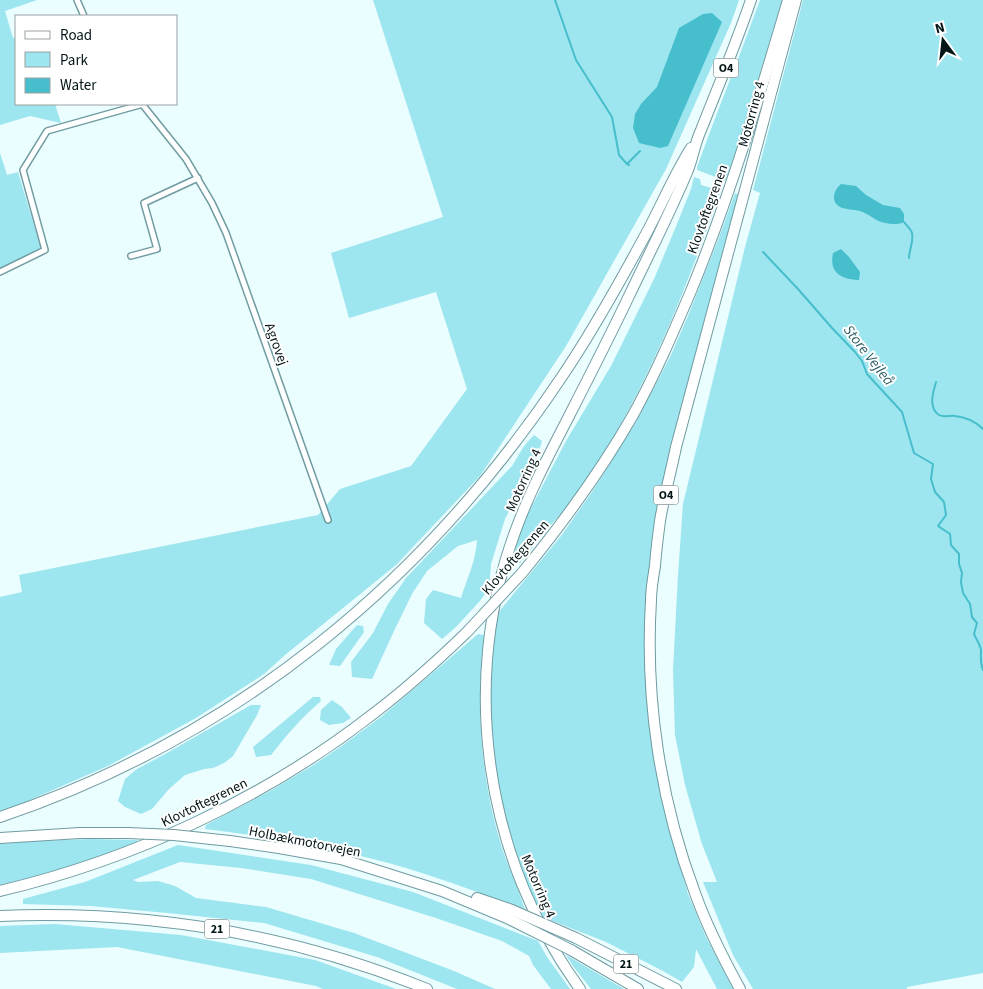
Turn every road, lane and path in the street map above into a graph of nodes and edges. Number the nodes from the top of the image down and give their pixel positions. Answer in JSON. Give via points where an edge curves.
{"nodes":[{"id":1,"x":77,"y":0,"type":"edge"},
{"id":2,"x":751,"y":0,"type":"edge"},
{"id":3,"x":788,"y":0,"type":"edge"},
{"id":4,"x":796,"y":0,"type":"edge"},
{"id":5,"x":84,"y":15,"type":"edge"},
{"id":6,"x":138,"y":105,"type":"edge"},
{"id":7,"x":143,"y":105,"type":"edge"},
{"id":8,"x":699,"y":135,"type":"junction"},
{"id":9,"x":198,"y":178,"type":"junction"},
{"id":10,"x":131,"y":256,"type":"dead end"},
{"id":11,"x":0,"y":272,"type":"edge"},
{"id":12,"x":328,"y":520,"type":"dead end"},
{"id":13,"x":0,"y":817,"type":"edge"},
{"id":14,"x":0,"y":838,"type":"edge"},
{"id":15,"x":0,"y":891,"type":"edge"},
{"id":16,"x":511,"y":915,"type":"junction"},
{"id":17,"x":0,"y":916,"type":"edge"},
{"id":18,"x":427,"y":989,"type":"edge"},
{"id":19,"x":580,"y":989,"type":"edge"},
{"id":20,"x":638,"y":989,"type":"edge"},
{"id":21,"x":676,"y":989,"type":"edge"},
{"id":22,"x":740,"y":989,"type":"edge"}],
"edges":[{"from":1,"to":5,"type":"street"},
{"from":2,"to":8,"type":"highway","name":"Motorring 4","number":"O4"},
{"from":3,"to":15,"type":"highway","name":"Klovtoftegrenen","bridge":true,"via":[[728,195],[664,353],[633,414],[605,459],[572,510],[522,573],[435,663],[372,715],[313,757],[198,822],[130,851],[58,876]]},
{"from":4,"to":22,"type":"highway","name":"Motorring 4","number":"O4","via":[[676,447],[660,520],[650,599],[651,695],[664,787],[695,893]]},
{"from":6,"to":11,"type":"street","name":"Agrovej","via":[[47,131],[23,170],[46,250]]},
{"from":7,"to":9,"type":"street","name":"Agrovej"},
{"from":8,"to":13,"type":"highway","via":[[615,291],[562,377],[481,486],[411,562],[352,617],[284,671],[214,717],[106,775]]},
{"from":8,"to":19,"type":"highway","name":"Motorring 4","number":"O4","via":[[688,168],[651,250],[527,502],[514,533],[491,627],[486,726],[498,809],[508,847],[538,919]]},
{"from":9,"to":10,"type":"street","via":[[144,203],[157,249]]},
{"from":9,"to":12,"type":"street","name":"Agrovej","via":[[226,233]]},
{"from":14,"to":16,"type":"highway","name":"Holbækmotorvejen","number":"21","bridge":true,"via":[[128,833],[174,835],[279,848],[418,877]]},
{"from":16,"to":20,"type":"highway","number":"21","bridge":true},
{"from":16,"to":21,"type":"highway","number":"21","bridge":true,"via":[[576,938]]},
{"from":17,"to":18,"type":"highway","number":"21","via":[[116,917],[212,928],[338,957]]}]}
